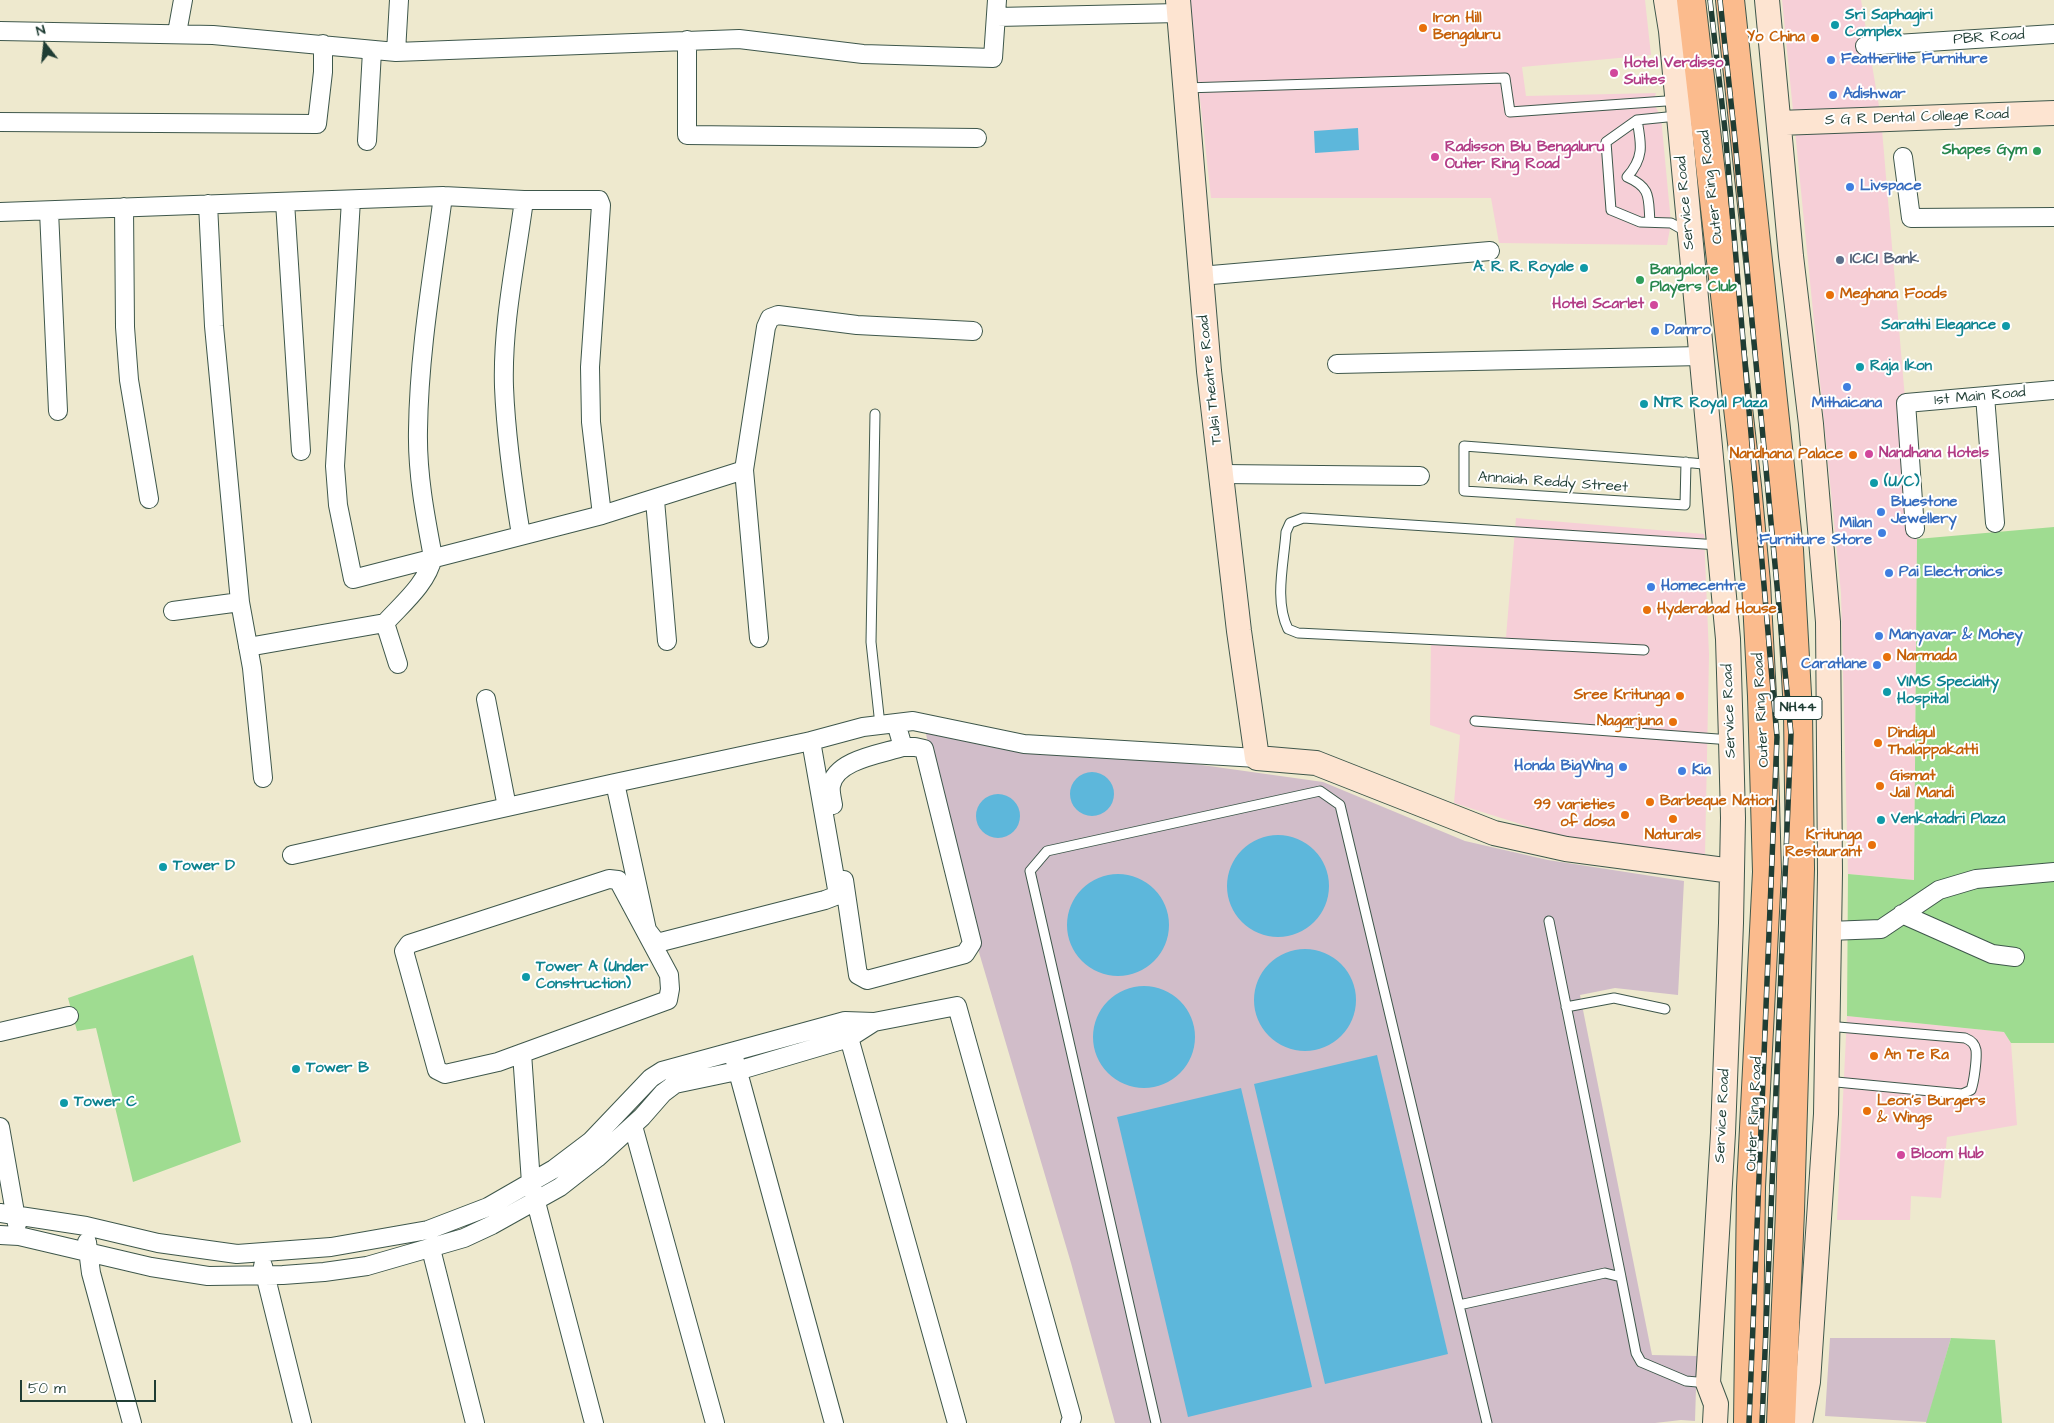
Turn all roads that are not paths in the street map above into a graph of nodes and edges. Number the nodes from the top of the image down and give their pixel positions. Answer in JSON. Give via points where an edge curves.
{"nodes":[{"id":1,"x":183,"y":0,"type":"edge"},
{"id":2,"x":399,"y":0,"type":"edge"},
{"id":3,"x":1666,"y":0,"type":"edge"},
{"id":4,"x":1691,"y":0,"type":"edge"},
{"id":5,"x":1730,"y":0,"type":"edge"},
{"id":6,"x":1767,"y":0,"type":"edge"},
{"id":7,"x":1179,"y":7,"type":"edge"},
{"id":8,"x":998,"y":9,"type":"edge"},
{"id":9,"x":0,"y":31,"type":"edge"},
{"id":10,"x":177,"y":33,"type":"junction"},
{"id":11,"x":2054,"y":34,"type":"edge"},
{"id":12,"x":687,"y":40,"type":"junction"},
{"id":13,"x":323,"y":44,"type":"junction"},
{"id":14,"x":1865,"y":46,"type":"dead end"},
{"id":15,"x":372,"y":51,"type":"junction"},
{"id":16,"x":396,"y":52,"type":"junction"},
{"id":17,"x":1185,"y":88,"type":"junction"},
{"id":18,"x":1672,"y":108,"type":"junction"},
{"id":19,"x":2054,"y":112,"type":"edge"},
{"id":20,"x":1637,"y":120,"type":"junction"},
{"id":21,"x":0,"y":122,"type":"edge"},
{"id":22,"x":1779,"y":123,"type":"junction"},
{"id":23,"x":977,"y":138,"type":"dead end"},
{"id":24,"x":367,"y":141,"type":"dead end"},
{"id":25,"x":1903,"y":157,"type":"dead end"},
{"id":26,"x":443,"y":196,"type":"junction"},
{"id":27,"x":352,"y":200,"type":"junction"},
{"id":28,"x":524,"y":200,"type":"junction"},
{"id":29,"x":285,"y":202,"type":"junction"},
{"id":30,"x":208,"y":204,"type":"junction"},
{"id":31,"x":124,"y":208,"type":"junction"},
{"id":32,"x":49,"y":210,"type":"junction"},
{"id":33,"x":0,"y":212,"type":"edge"},
{"id":34,"x":2054,"y":217,"type":"edge"},
{"id":35,"x":1650,"y":222,"type":"junction"},
{"id":36,"x":1689,"y":234,"type":"junction"},
{"id":37,"x":1490,"y":251,"type":"dead end"},
{"id":38,"x":1200,"y":276,"type":"junction"},
{"id":39,"x":973,"y":331,"type":"dead end"},
{"id":40,"x":1701,"y":356,"type":"junction"},
{"id":41,"x":1337,"y":364,"type":"dead end"},
{"id":42,"x":2054,"y":390,"type":"edge"},
{"id":43,"x":1985,"y":396,"type":"junction"},
{"id":44,"x":58,"y":411,"type":"dead end"},
{"id":45,"x":875,"y":414,"type":"dead end"},
{"id":46,"x":301,"y":451,"type":"dead end"},
{"id":47,"x":1686,"y":462,"type":"junction"},
{"id":48,"x":1712,"y":465,"type":"junction"},
{"id":49,"x":744,"y":470,"type":"junction"},
{"id":50,"x":1222,"y":474,"type":"junction"},
{"id":51,"x":1420,"y":476,"type":"dead end"},
{"id":52,"x":149,"y":499,"type":"dead end"},
{"id":53,"x":655,"y":500,"type":"junction"},
{"id":54,"x":602,"y":515,"type":"junction"},
{"id":55,"x":1995,"y":523,"type":"dead end"},
{"id":56,"x":1915,"y":529,"type":"dead end"},
{"id":57,"x":521,"y":535,"type":"junction"},
{"id":58,"x":1720,"y":545,"type":"junction"},
{"id":59,"x":432,"y":557,"type":"junction"},
{"id":60,"x":240,"y":602,"type":"junction"},
{"id":61,"x":173,"y":611,"type":"dead end"},
{"id":62,"x":385,"y":623,"type":"junction"},
{"id":63,"x":759,"y":638,"type":"dead end"},
{"id":64,"x":668,"y":641,"type":"dead end"},
{"id":65,"x":248,"y":648,"type":"junction"},
{"id":66,"x":1644,"y":650,"type":"dead end"},
{"id":67,"x":398,"y":664,"type":"dead end"},
{"id":68,"x":486,"y":699,"type":"dead end"},
{"id":69,"x":1476,"y":721,"type":"dead end"},
{"id":70,"x":888,"y":724,"type":"junction"},
{"id":71,"x":1731,"y":740,"type":"junction"},
{"id":72,"x":811,"y":741,"type":"junction"},
{"id":73,"x":903,"y":748,"type":"junction"},
{"id":74,"x":1257,"y":758,"type":"junction"},
{"id":75,"x":262,"y":778,"type":"dead end"},
{"id":76,"x":615,"y":783,"type":"junction"},
{"id":77,"x":507,"y":807,"type":"junction"},
{"id":78,"x":292,"y":855,"type":"dead end"},
{"id":79,"x":1732,"y":871,"type":"junction"},
{"id":80,"x":2054,"y":872,"type":"edge"},
{"id":81,"x":1902,"y":914,"type":"junction"},
{"id":82,"x":1549,"y":921,"type":"dead end"},
{"id":83,"x":1829,"y":931,"type":"junction"},
{"id":84,"x":2015,"y":957,"type":"dead end"},
{"id":85,"x":1566,"y":1007,"type":"junction"},
{"id":86,"x":1665,"y":1009,"type":"dead end"},
{"id":87,"x":70,"y":1016,"type":"dead end"},
{"id":88,"x":1827,"y":1026,"type":"junction"},
{"id":89,"x":847,"y":1030,"type":"junction"},
{"id":90,"x":0,"y":1032,"type":"edge"},
{"id":91,"x":732,"y":1051,"type":"junction"},
{"id":92,"x":522,"y":1052,"type":"junction"},
{"id":93,"x":737,"y":1070,"type":"junction"},
{"id":94,"x":1826,"y":1081,"type":"junction"},
{"id":95,"x":0,"y":1126,"type":"edge"},
{"id":96,"x":633,"y":1126,"type":"junction"},
{"id":97,"x":531,"y":1183,"type":"junction"},
{"id":98,"x":535,"y":1201,"type":"junction"},
{"id":99,"x":8,"y":1214,"type":"edge"},
{"id":100,"x":86,"y":1226,"type":"junction"},
{"id":101,"x":0,"y":1235,"type":"edge"},
{"id":102,"x":19,"y":1236,"type":"junction"},
{"id":103,"x":431,"y":1249,"type":"junction"},
{"id":104,"x":87,"y":1252,"type":"junction"},
{"id":105,"x":259,"y":1253,"type":"junction"},
{"id":106,"x":266,"y":1276,"type":"junction"},
{"id":107,"x":1621,"y":1277,"type":"junction"},
{"id":108,"x":1459,"y":1305,"type":"junction"},
{"id":109,"x":1713,"y":1403,"type":"edge"},
{"id":110,"x":1790,"y":1421,"type":"edge"},
{"id":111,"x":132,"y":1423,"type":"edge"},
{"id":112,"x":302,"y":1423,"type":"edge"},
{"id":113,"x":475,"y":1423,"type":"edge"},
{"id":114,"x":594,"y":1423,"type":"edge"},
{"id":115,"x":716,"y":1423,"type":"edge"},
{"id":116,"x":834,"y":1423,"type":"edge"},
{"id":117,"x":957,"y":1423,"type":"edge"},
{"id":118,"x":1070,"y":1423,"type":"edge"},
{"id":119,"x":1156,"y":1423,"type":"edge"},
{"id":120,"x":1487,"y":1423,"type":"edge"},
{"id":121,"x":1748,"y":1423,"type":"edge"}],
"edges":[{"from":1,"to":10,"type":"street"},
{"from":2,"to":16,"type":"street"},
{"from":3,"to":18,"type":"street","name":"Service Road","via":[[1671,31]]},
{"from":4,"to":121,"type":"highway","name":"Outer Ring Road","number":"NH44","via":[[1748,496],[1762,696],[1767,872],[1751,1187]]},
{"from":5,"to":110,"type":"highway","number":"NH44","via":[[1789,550],[1798,712],[1800,869],[1790,1211]]},
{"from":6,"to":22,"type":"street"},
{"from":7,"to":8,"type":"street"},
{"from":7,"to":17,"type":"street","name":"Tulsi Theatre Road"},
{"from":8,"to":12,"type":"street","via":[[993,58],[863,54],[738,39]]},
{"from":9,"to":10,"type":"street"},
{"from":10,"to":13,"type":"street"},
{"from":11,"to":14,"type":"street","name":"PBR Road"},
{"from":12,"to":16,"type":"street"},
{"from":12,"to":23,"type":"street","via":[[687,135]]},
{"from":13,"to":15,"type":"street"},
{"from":13,"to":21,"type":"street","via":[[317,124]]},
{"from":15,"to":16,"type":"street"},
{"from":15,"to":24,"type":"street"},
{"from":17,"to":18,"type":"lane","via":[[1505,78],[1510,112]]},
{"from":17,"to":38,"type":"street","name":"Tulsi Theatre Road"},
{"from":18,"to":20,"type":"lane"},
{"from":18,"to":36,"type":"street","name":"Service Road"},
{"from":19,"to":22,"type":"street","name":"S G R Dental College Road"},
{"from":20,"to":35,"type":"lane","via":[[1642,148],[1636,168],[1627,177],[1638,182],[1647,192]]},
{"from":20,"to":35,"type":"lane","via":[[1606,142],[1611,210],[1640,222]]},
{"from":22,"to":83,"type":"street","via":[[1828,622]]},
{"from":25,"to":34,"type":"street","via":[[1911,218]]},
{"from":26,"to":27,"type":"street"},
{"from":26,"to":28,"type":"street"},
{"from":26,"to":59,"type":"street","via":[[425,332],[418,430],[420,485]]},
{"from":27,"to":29,"type":"street"},
{"from":27,"to":59,"type":"street","via":[[335,466],[350,575],[356,580]]},
{"from":28,"to":54,"type":"street","via":[[599,200],[601,205],[590,367],[591,422]]},
{"from":28,"to":57,"type":"street","via":[[507,331],[504,386],[511,473]]},
{"from":29,"to":30,"type":"street"},
{"from":29,"to":46,"type":"street"},
{"from":30,"to":31,"type":"street"},
{"from":30,"to":60,"type":"street","via":[[214,326]]},
{"from":31,"to":32,"type":"street"},
{"from":31,"to":52,"type":"street","via":[[129,380]]},
{"from":32,"to":33,"type":"street"},
{"from":32,"to":44,"type":"street"},
{"from":35,"to":36,"type":"lane","via":[[1671,223]]},
{"from":36,"to":40,"type":"street","name":"Service Road"},
{"from":37,"to":38,"type":"street"},
{"from":38,"to":50,"type":"street","name":"Tulsi Theatre Road"},
{"from":39,"to":49,"type":"street","via":[[856,325],[778,315],[770,318]]},
{"from":40,"to":41,"type":"street"},
{"from":40,"to":48,"type":"street","name":"Service Road"},
{"from":42,"to":43,"type":"street","name":"1st Main Road"},
{"from":43,"to":55,"type":"street"},
{"from":43,"to":56,"type":"street","name":"1st Main Road","via":[[1906,403]]},
{"from":45,"to":70,"type":"lane","via":[[871,642]]},
{"from":47,"to":47,"type":"lane","name":"Annaiah Reddy Street","via":[[1464,446],[1464,491],[1685,505]]},
{"from":47,"to":48,"type":"lane","name":"Annaiah Reddy Street"},
{"from":48,"to":58,"type":"street","name":"Service Road"},
{"from":49,"to":53,"type":"street"},
{"from":49,"to":63,"type":"street"},
{"from":50,"to":51,"type":"street"},
{"from":50,"to":74,"type":"street","name":"Tulsi Theatre Road"},
{"from":53,"to":54,"type":"street"},
{"from":53,"to":64,"type":"street"},
{"from":54,"to":57,"type":"street"},
{"from":57,"to":59,"type":"street"},
{"from":58,"to":66,"type":"lane","via":[[1303,518],[1290,523],[1286,532],[1282,617],[1288,629],[1298,633]]},
{"from":58,"to":71,"type":"street","name":"Service Road","via":[[1728,639]]},
{"from":59,"to":62,"type":"street","via":[[423,580]]},
{"from":60,"to":61,"type":"street"},
{"from":60,"to":65,"type":"street"},
{"from":62,"to":65,"type":"street"},
{"from":62,"to":67,"type":"street"},
{"from":65,"to":75,"type":"street"},
{"from":68,"to":77,"type":"street"},
{"from":69,"to":71,"type":"lane"},
{"from":70,"to":72,"type":"street"},
{"from":70,"to":73,"type":"street"},
{"from":70,"to":74,"type":"street","via":[[913,722],[1024,744]]},
{"from":71,"to":79,"type":"street","name":"Service Road"},
{"from":72,"to":76,"type":"street"},
{"from":72,"to":76,"type":"street","via":[[838,895],[657,943],[647,930]]},
{"from":73,"to":73,"type":"street","via":[[915,746],[924,749],[972,943],[965,954],[867,980],[858,975],[830,787],[834,776],[847,764]]},
{"from":74,"to":79,"type":"street","via":[[1316,763],[1494,833],[1566,850]]},
{"from":76,"to":77,"type":"street"},
{"from":77,"to":78,"type":"street"},
{"from":79,"to":109,"type":"street","name":"Service Road"},
{"from":80,"to":81,"type":"street","via":[[1976,879],[1939,890]]},
{"from":81,"to":83,"type":"street","via":[[1881,929]]},
{"from":81,"to":84,"type":"street","via":[[1992,954]]},
{"from":82,"to":85,"type":"lane"},
{"from":83,"to":88,"type":"street"},
{"from":85,"to":86,"type":"lane","via":[[1614,998]]},
{"from":85,"to":107,"type":"lane"},
{"from":87,"to":90,"type":"street"},
{"from":88,"to":94,"type":"street"},
{"from":88,"to":94,"type":"lane","via":[[1965,1038],[1976,1050],[1973,1084],[1971,1090],[1962,1094]]},
{"from":89,"to":91,"type":"street"},
{"from":89,"to":93,"type":"street"},
{"from":89,"to":117,"type":"street"},
{"from":89,"to":118,"type":"street","via":[[957,1006],[1072,1418]]},
{"from":91,"to":93,"type":"street"},
{"from":91,"to":97,"type":"street","via":[[676,1066],[651,1078],[591,1141],[554,1170]]},
{"from":92,"to":92,"type":"street","via":[[668,1000],[669,975],[618,880],[609,879],[423,938],[409,944],[404,951],[437,1070],[445,1074],[455,1072],[498,1062]]},
{"from":92,"to":97,"type":"street"},
{"from":93,"to":96,"type":"street","via":[[675,1084]]},
{"from":93,"to":116,"type":"street"},
{"from":94,"to":110,"type":"street","via":[[1808,1382]]},
{"from":95,"to":99,"type":"street"},
{"from":96,"to":98,"type":"street","via":[[598,1158],[560,1187]]},
{"from":96,"to":115,"type":"street"},
{"from":97,"to":98,"type":"street"},
{"from":97,"to":105,"type":"street","via":[[488,1207],[428,1230],[330,1247]]},
{"from":98,"to":103,"type":"street","via":[[492,1226]]},
{"from":98,"to":114,"type":"street"},
{"from":99,"to":100,"type":"street"},
{"from":99,"to":102,"type":"street"},
{"from":100,"to":104,"type":"street"},
{"from":100,"to":105,"type":"street","via":[[158,1243],[237,1254]]},
{"from":101,"to":102,"type":"street"},
{"from":102,"to":104,"type":"street"},
{"from":103,"to":106,"type":"street","via":[[367,1266]]},
{"from":103,"to":113,"type":"street"},
{"from":104,"to":106,"type":"street","via":[[208,1276]]},
{"from":104,"to":111,"type":"street"},
{"from":105,"to":106,"type":"street"},
{"from":106,"to":112,"type":"street"},
{"from":107,"to":108,"type":"lane","via":[[1605,1273]]},
{"from":107,"to":109,"type":"lane","via":[[1636,1352],[1641,1362],[1686,1381]]},
{"from":108,"to":119,"type":"lane","via":[[1340,805],[1320,790],[1047,851],[1030,870]]},
{"from":108,"to":120,"type":"lane"}]}
